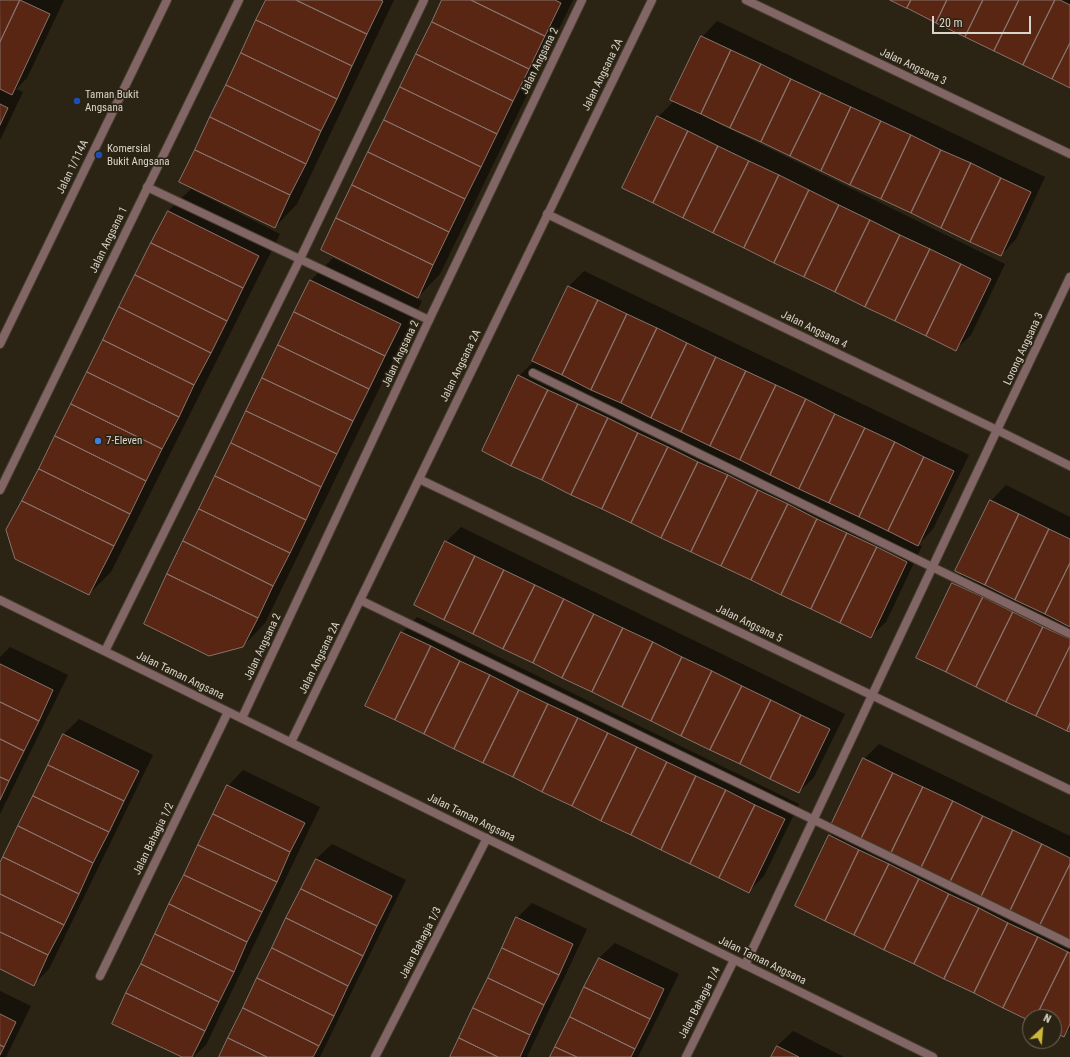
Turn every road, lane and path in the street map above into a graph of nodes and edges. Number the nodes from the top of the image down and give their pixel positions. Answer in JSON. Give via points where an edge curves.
{"nodes":[{"id":1,"x":167,"y":0,"type":"edge"},
{"id":2,"x":239,"y":0,"type":"edge"},
{"id":3,"x":424,"y":0,"type":"edge"},
{"id":4,"x":582,"y":0,"type":"edge"},
{"id":5,"x":652,"y":0,"type":"edge"},
{"id":6,"x":746,"y":0,"type":"edge"},
{"id":7,"x":1070,"y":154,"type":"edge"},
{"id":8,"x":147,"y":188,"type":"junction"},
{"id":9,"x":547,"y":214,"type":"junction"},
{"id":10,"x":300,"y":259,"type":"junction"},
{"id":11,"x":1070,"y":277,"type":"edge"},
{"id":12,"x":429,"y":320,"type":"junction"},
{"id":13,"x":0,"y":344,"type":"edge"},
{"id":14,"x":533,"y":373,"type":"dead end"},
{"id":15,"x":998,"y":430,"type":"junction"},
{"id":16,"x":1070,"y":466,"type":"edge"},
{"id":17,"x":419,"y":479,"type":"junction"},
{"id":18,"x":0,"y":490,"type":"edge"},
{"id":19,"x":933,"y":567,"type":"junction"},
{"id":20,"x":0,"y":600,"type":"edge"},
{"id":21,"x":360,"y":600,"type":"junction"},
{"id":22,"x":1070,"y":634,"type":"edge"},
{"id":23,"x":105,"y":651,"type":"junction"},
{"id":24,"x":872,"y":696,"type":"junction"},
{"id":25,"x":228,"y":712,"type":"junction"},
{"id":26,"x":242,"y":718,"type":"junction"},
{"id":27,"x":291,"y":742,"type":"junction"},
{"id":28,"x":1070,"y":790,"type":"edge"},
{"id":29,"x":814,"y":820,"type":"junction"},
{"id":30,"x":487,"y":838,"type":"junction"},
{"id":31,"x":1070,"y":944,"type":"edge"},
{"id":32,"x":734,"y":960,"type":"junction"},
{"id":33,"x":745,"y":965,"type":"junction"},
{"id":34,"x":100,"y":976,"type":"dead end"},
{"id":35,"x":375,"y":1057,"type":"edge"},
{"id":36,"x":686,"y":1057,"type":"edge"},
{"id":37,"x":933,"y":1057,"type":"edge"}],
"edges":[{"from":1,"to":13,"type":"street","name":"Jalan 1/114A"},
{"from":2,"to":8,"type":"street","name":"Jalan Angsana 1"},
{"from":3,"to":10,"type":"street"},
{"from":4,"to":12,"type":"street","name":"Jalan Angsana 2"},
{"from":5,"to":9,"type":"street","name":"Jalan Angsana 2A"},
{"from":6,"to":7,"type":"street","name":"Jalan Angsana 3"},
{"from":8,"to":10,"type":"street"},
{"from":8,"to":18,"type":"street","name":"Jalan Angsana 1"},
{"from":9,"to":15,"type":"street","name":"Jalan Angsana 4"},
{"from":9,"to":17,"type":"street","name":"Jalan Angsana 2A"},
{"from":10,"to":12,"type":"street"},
{"from":10,"to":23,"type":"street"},
{"from":11,"to":15,"type":"street","name":"Lorong Angsana 3"},
{"from":12,"to":26,"type":"street","name":"Jalan Angsana 2"},
{"from":14,"to":19,"type":"street"},
{"from":15,"to":16,"type":"street","name":"Jalan Angsana 4"},
{"from":15,"to":19,"type":"street","name":"Lorong Angsana 3"},
{"from":17,"to":21,"type":"street","name":"Jalan Angsana 2A"},
{"from":17,"to":24,"type":"street","name":"Jalan Angsana 5"},
{"from":19,"to":22,"type":"street"},
{"from":19,"to":24,"type":"street","name":"Lorong Angsana 3"},
{"from":20,"to":23,"type":"street","name":"Jalan Taman Angsana"},
{"from":21,"to":27,"type":"street","name":"Jalan Angsana 2A"},
{"from":21,"to":29,"type":"street"},
{"from":23,"to":25,"type":"street","name":"Jalan Taman Angsana"},
{"from":24,"to":28,"type":"street","name":"Jalan Angsana 5"},
{"from":24,"to":29,"type":"street","name":"Lorong Angsana 3"},
{"from":25,"to":26,"type":"street","name":"Jalan Taman Angsana"},
{"from":25,"to":34,"type":"street","name":"Jalan Bahagia 1/2"},
{"from":26,"to":27,"type":"street","name":"Jalan Taman Angsana"},
{"from":27,"to":30,"type":"street","name":"Jalan Taman Angsana"},
{"from":29,"to":31,"type":"street"},
{"from":29,"to":33,"type":"street","name":"Lorong Angsana 3"},
{"from":30,"to":32,"type":"street","name":"Jalan Taman Angsana"},
{"from":30,"to":35,"type":"street","name":"Jalan Bahagia 1/3"},
{"from":32,"to":33,"type":"street","name":"Jalan Taman Angsana"},
{"from":32,"to":36,"type":"street","name":"Jalan Bahagia 1/4"},
{"from":33,"to":37,"type":"street","name":"Jalan Taman Angsana"}]}
